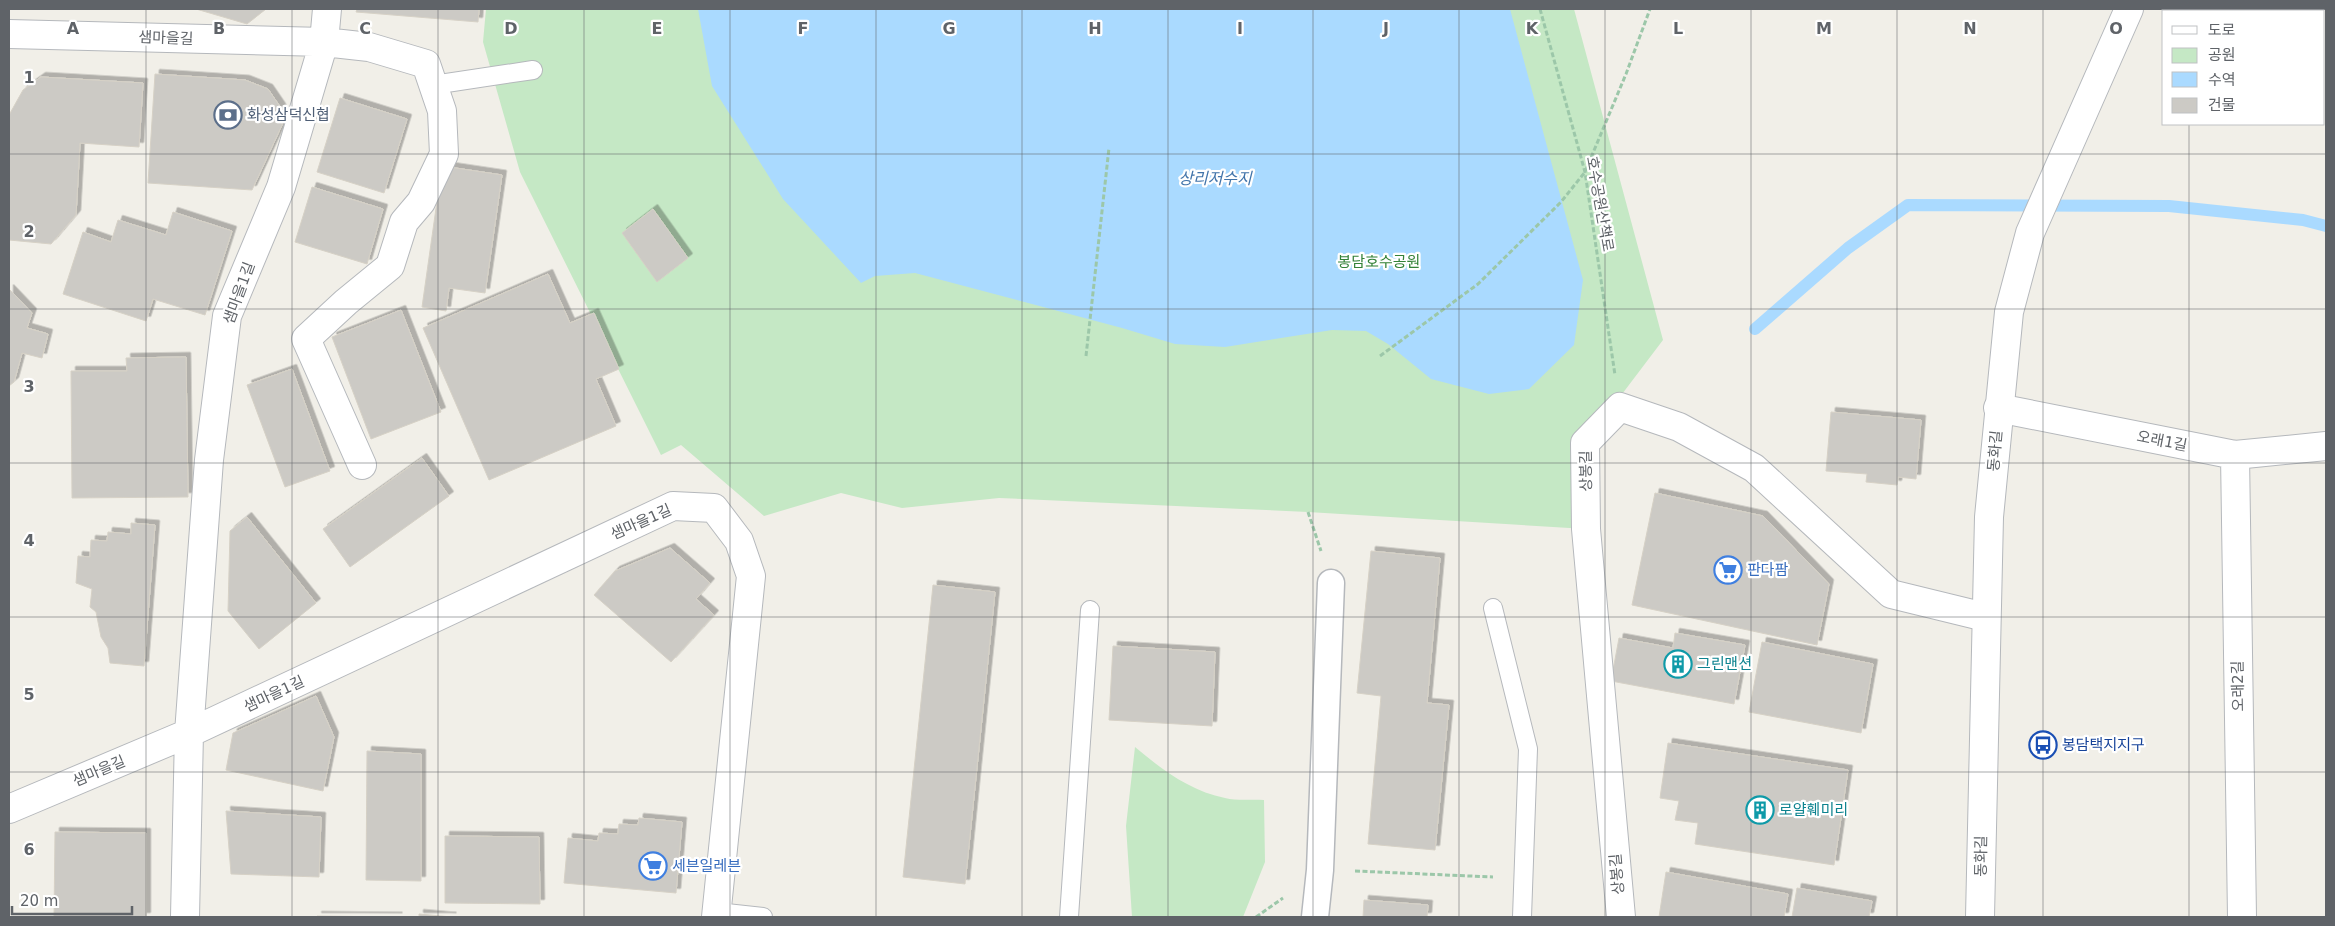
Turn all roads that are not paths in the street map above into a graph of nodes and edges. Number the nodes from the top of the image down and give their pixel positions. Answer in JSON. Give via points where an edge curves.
{"nodes":[{"id":1,"x":327,"y":9,"type":"edge"},
{"id":2,"x":2129,"y":9,"type":"edge"},
{"id":3,"x":9,"y":34,"type":"edge"},
{"id":4,"x":324,"y":42,"type":"junction"},
{"id":5,"x":533,"y":70,"type":"dead end"},
{"id":6,"x":433,"y":86,"type":"junction"},
{"id":7,"x":1998,"y":408,"type":"junction"},
{"id":8,"x":2326,"y":446,"type":"edge"},
{"id":9,"x":2235,"y":455,"type":"junction"},
{"id":10,"x":362,"y":465,"type":"dead end"},
{"id":11,"x":1331,"y":583,"type":"road end"},
{"id":12,"x":1492,"y":608,"type":"dead end"},
{"id":13,"x":1090,"y":610,"type":"dead end"},
{"id":14,"x":1985,"y":616,"type":"junction"},
{"id":15,"x":189,"y":734,"type":"junction"},
{"id":16,"x":9,"y":808,"type":"edge"},
{"id":17,"x":716,"y":915,"type":"edge"},
{"id":18,"x":185,"y":917,"type":"edge"},
{"id":19,"x":763,"y":917,"type":"edge"},
{"id":20,"x":1069,"y":917,"type":"edge"},
{"id":21,"x":1315,"y":917,"type":"edge"},
{"id":22,"x":1522,"y":917,"type":"edge"},
{"id":23,"x":1620,"y":917,"type":"edge"},
{"id":24,"x":1980,"y":917,"type":"edge"},
{"id":25,"x":2242,"y":917,"type":"edge"}],
"edges":[{"from":1,"to":4,"type":"street","name":"샘마을1길"},
{"from":2,"to":7,"type":"street","name":"동화길","via":[[2030,233],[2009,312]]},
{"from":3,"to":4,"type":"street","name":"샘마을길"},
{"from":4,"to":6,"type":"street","via":[[369,47],[426,64]]},
{"from":4,"to":15,"type":"street","name":"샘마을1길","via":[[281,187],[227,316],[209,460]]},
{"from":5,"to":6,"type":"lane"},
{"from":6,"to":10,"type":"street","via":[[442,111],[444,154],[421,202],[404,222],[390,266],[306,339]]},
{"from":7,"to":9,"type":"street","name":"오래1길"},
{"from":7,"to":14,"type":"street","name":"동화길"},
{"from":8,"to":9,"type":"street","name":"오래1길"},
{"from":9,"to":25,"type":"street","name":"오래2길"},
{"from":11,"to":21,"type":"street","via":[[1320,870]]},
{"from":12,"to":22,"type":"lane","via":[[1528,749]]},
{"from":13,"to":20,"type":"lane"},
{"from":14,"to":23,"type":"street","name":"상봉길","via":[[1890,594],[1754,468],[1679,427],[1620,407],[1585,443],[1586,529]]},
{"from":14,"to":24,"type":"street","name":"동화길"},
{"from":15,"to":16,"type":"street","name":"샘마을길"},
{"from":15,"to":17,"type":"street","name":"샘마을1길","via":[[673,506],[714,508],[739,541],[751,576]]},
{"from":15,"to":18,"type":"street","name":"샘마을1길"},
{"from":17,"to":19,"type":"lane"}]}
